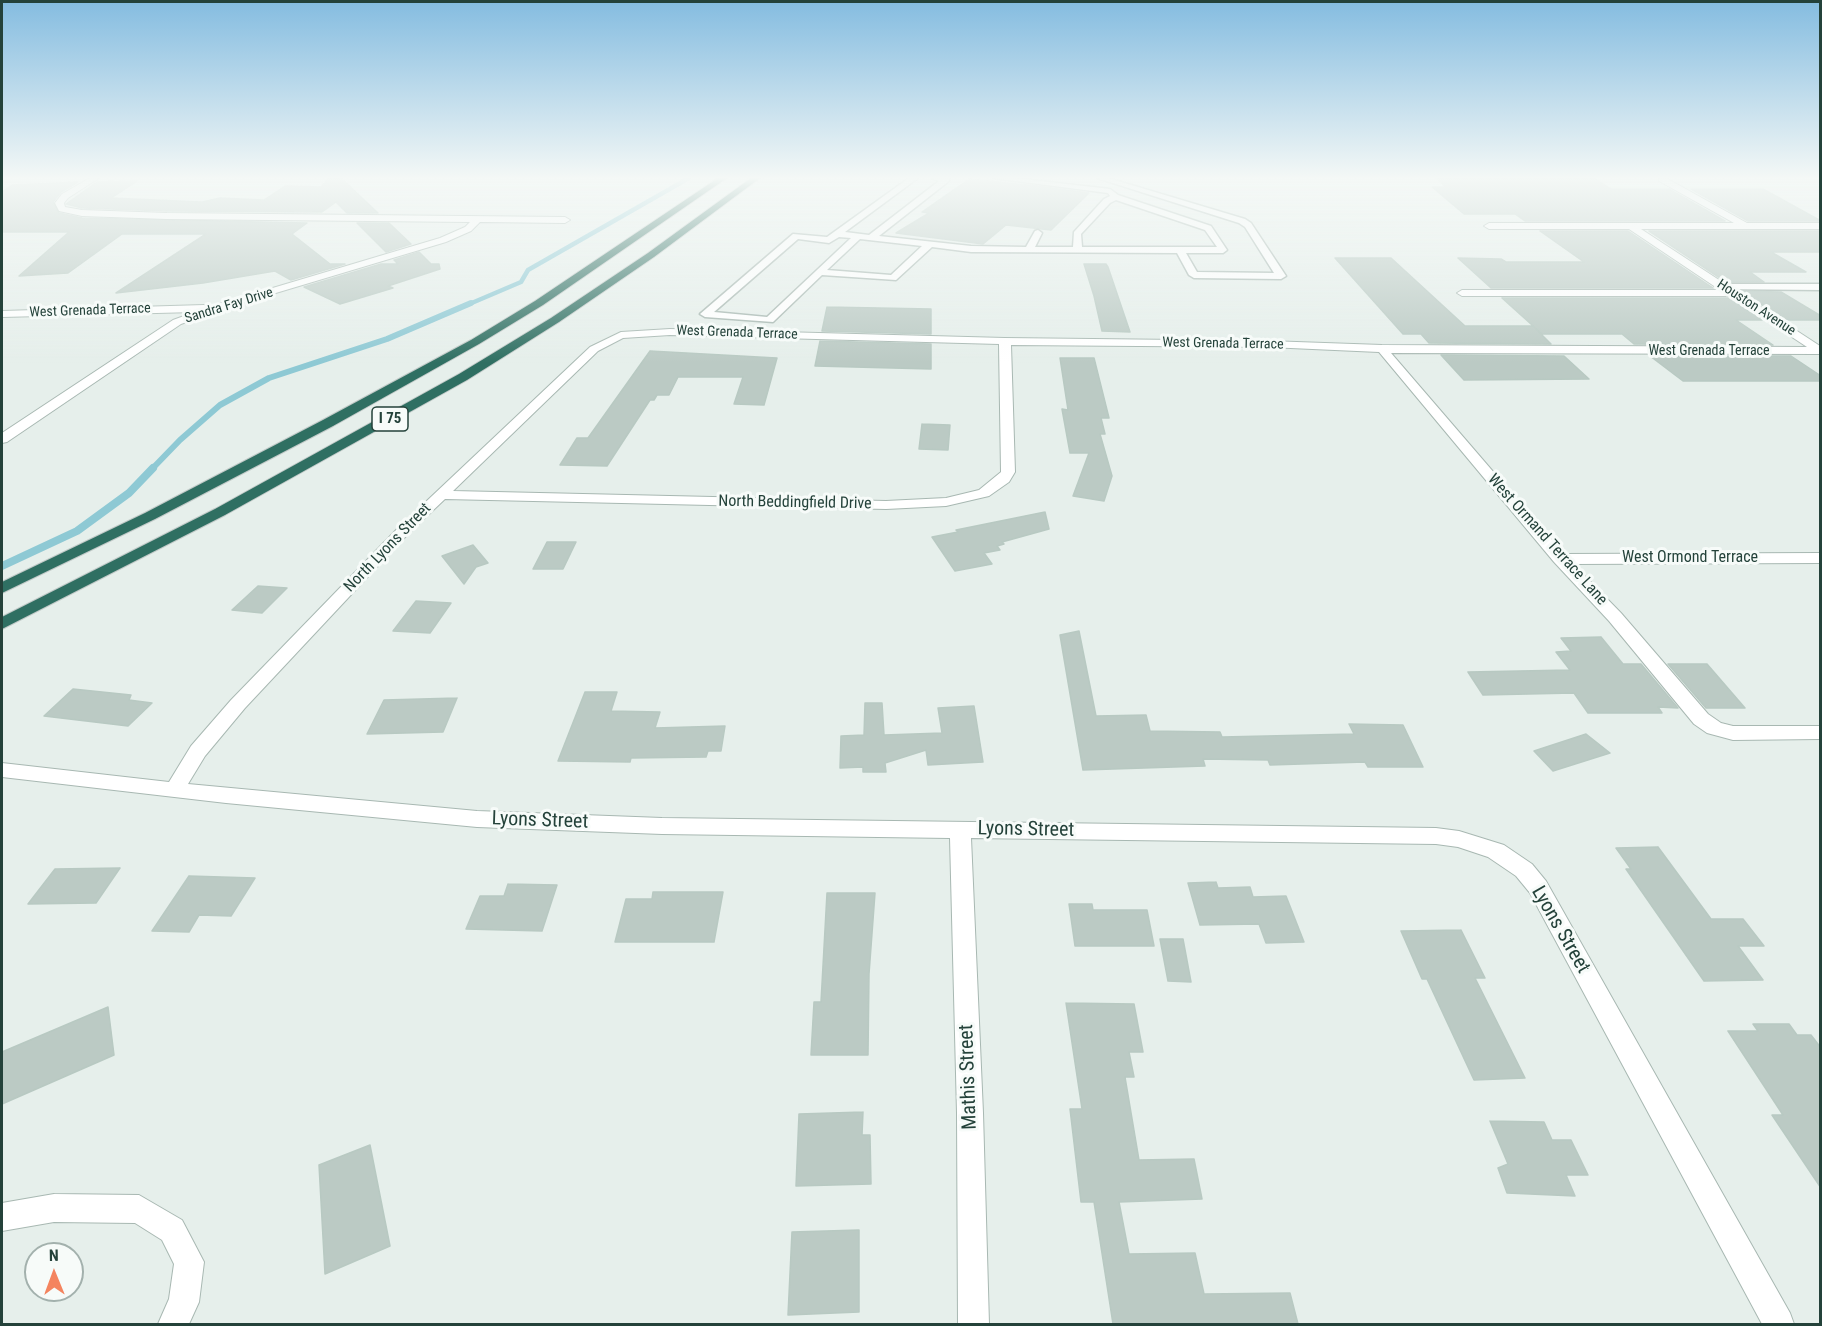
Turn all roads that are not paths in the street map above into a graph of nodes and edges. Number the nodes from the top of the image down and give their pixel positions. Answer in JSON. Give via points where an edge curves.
{"nodes":[{"id":1,"x":442,"y":240,"type":"edge"},
{"id":2,"x":632,"y":240,"type":"edge"},
{"id":3,"x":672,"y":240,"type":"edge"},
{"id":4,"x":791,"y":240,"type":"edge"},
{"id":5,"x":854,"y":240,"type":"edge"},
{"id":6,"x":896,"y":240,"type":"edge"},
{"id":7,"x":1034,"y":240,"type":"edge"},
{"id":8,"x":1077,"y":240,"type":"edge"},
{"id":9,"x":1217,"y":240,"type":"edge"},
{"id":10,"x":1258,"y":240,"type":"edge"},
{"id":11,"x":1652,"y":240,"type":"edge"},
{"id":12,"x":930,"y":244,"type":"junction"},
{"id":13,"x":1029,"y":250,"type":"junction"},
{"id":14,"x":1078,"y":250,"type":"junction"},
{"id":15,"x":1180,"y":250,"type":"junction"},
{"id":16,"x":819,"y":272,"type":"junction"},
{"id":17,"x":1821,"y":287,"type":"edge"},
{"id":18,"x":1728,"y":290,"type":"junction"},
{"id":19,"x":1462,"y":293,"type":"dead end"},
{"id":20,"x":215,"y":308,"type":"junction"},
{"id":21,"x":2,"y":314,"type":"edge"},
{"id":22,"x":745,"y":319,"type":"junction"},
{"id":23,"x":626,"y":333,"type":"joint"},
{"id":24,"x":735,"y":333,"type":"junction"},
{"id":25,"x":1005,"y":340,"type":"junction"},
{"id":26,"x":1382,"y":349,"type":"junction"},
{"id":27,"x":1820,"y":351,"type":"edge"},
{"id":28,"x":2,"y":439,"type":"edge"},
{"id":29,"x":440,"y":495,"type":"junction"},
{"id":30,"x":1821,"y":558,"type":"edge"},
{"id":31,"x":1560,"y":559,"type":"junction"},
{"id":32,"x":2,"y":588,"type":"edge"},
{"id":33,"x":2,"y":624,"type":"edge"},
{"id":34,"x":1821,"y":733,"type":"edge"},
{"id":35,"x":2,"y":770,"type":"edge"},
{"id":36,"x":175,"y":789,"type":"junction"},
{"id":37,"x":960,"y":829,"type":"junction"},
{"id":38,"x":2,"y":1217,"type":"edge"},
{"id":39,"x":173,"y":1324,"type":"edge"},
{"id":40,"x":973,"y":1324,"type":"edge"},
{"id":41,"x":1779,"y":1324,"type":"edge"}],
"edges":[{"from":1,"to":20,"type":"street","name":"Sandra Fay Drive"},
{"from":2,"to":32,"type":"highway","number":"I 75","via":[[475,342],[171,505]]},
{"from":3,"to":33,"type":"highway","number":"I 75","via":[[463,377],[220,512]]},
{"from":4,"to":22,"type":"lane","via":[[705,314]]},
{"from":5,"to":16,"type":"lane"},
{"from":6,"to":12,"type":"lane"},
{"from":7,"to":13,"type":"lane"},
{"from":8,"to":14,"type":"lane"},
{"from":9,"to":15,"type":"lane","via":[[1224,250]]},
{"from":10,"to":15,"type":"lane","via":[[1281,276],[1194,276]]},
{"from":11,"to":18,"type":"street","name":"Houston Avenue"},
{"from":12,"to":13,"type":"lane"},
{"from":12,"to":16,"type":"lane","via":[[893,278]]},
{"from":13,"to":14,"type":"lane"},
{"from":14,"to":15,"type":"lane"},
{"from":16,"to":22,"type":"lane","via":[[770,320]]},
{"from":17,"to":18,"type":"lane"},
{"from":18,"to":19,"type":"street"},
{"from":18,"to":27,"type":"street","name":"Houston Avenue"},
{"from":20,"to":21,"type":"street","name":"West Grenada Terrace"},
{"from":20,"to":28,"type":"street","name":"Sandra Fay Drive","via":[[177,322]]},
{"from":22,"to":24,"type":"lane"},
{"from":23,"to":24,"type":"street","name":"West Grenada Terrace"},
{"from":23,"to":29,"type":"street","name":"North Lyons Street","via":[[594,349]]},
{"from":24,"to":25,"type":"street","name":"West Grenada Terrace"},
{"from":25,"to":26,"type":"street","name":"West Grenada Terrace"},
{"from":25,"to":29,"type":"street","name":"North Beddingfield Drive","via":[[1008,472],[984,493],[926,504],[886,505]]},
{"from":26,"to":27,"type":"street","name":"West Grenada Terrace"},
{"from":26,"to":31,"type":"street","name":"West Ormand Terrace Lane"},
{"from":29,"to":36,"type":"street","name":"North Lyons Street","via":[[238,704],[198,751]]},
{"from":30,"to":31,"type":"street","name":"West Ormond Terrace"},
{"from":31,"to":34,"type":"street","name":"West Ormand Terrace Lane","via":[[1714,729],[1733,733]]},
{"from":35,"to":36,"type":"street","name":"Lyons Street"},
{"from":36,"to":37,"type":"street","name":"Lyons Street","via":[[477,819],[662,826]]},
{"from":37,"to":40,"type":"street","name":"Mathis Street"},
{"from":37,"to":41,"type":"street","name":"Lyons Street","via":[[1436,836],[1496,851],[1524,870],[1538,887]]},
{"from":38,"to":39,"type":"street","via":[[54,1208],[139,1209],[172,1230],[189,1262],[184,1302]]}]}
